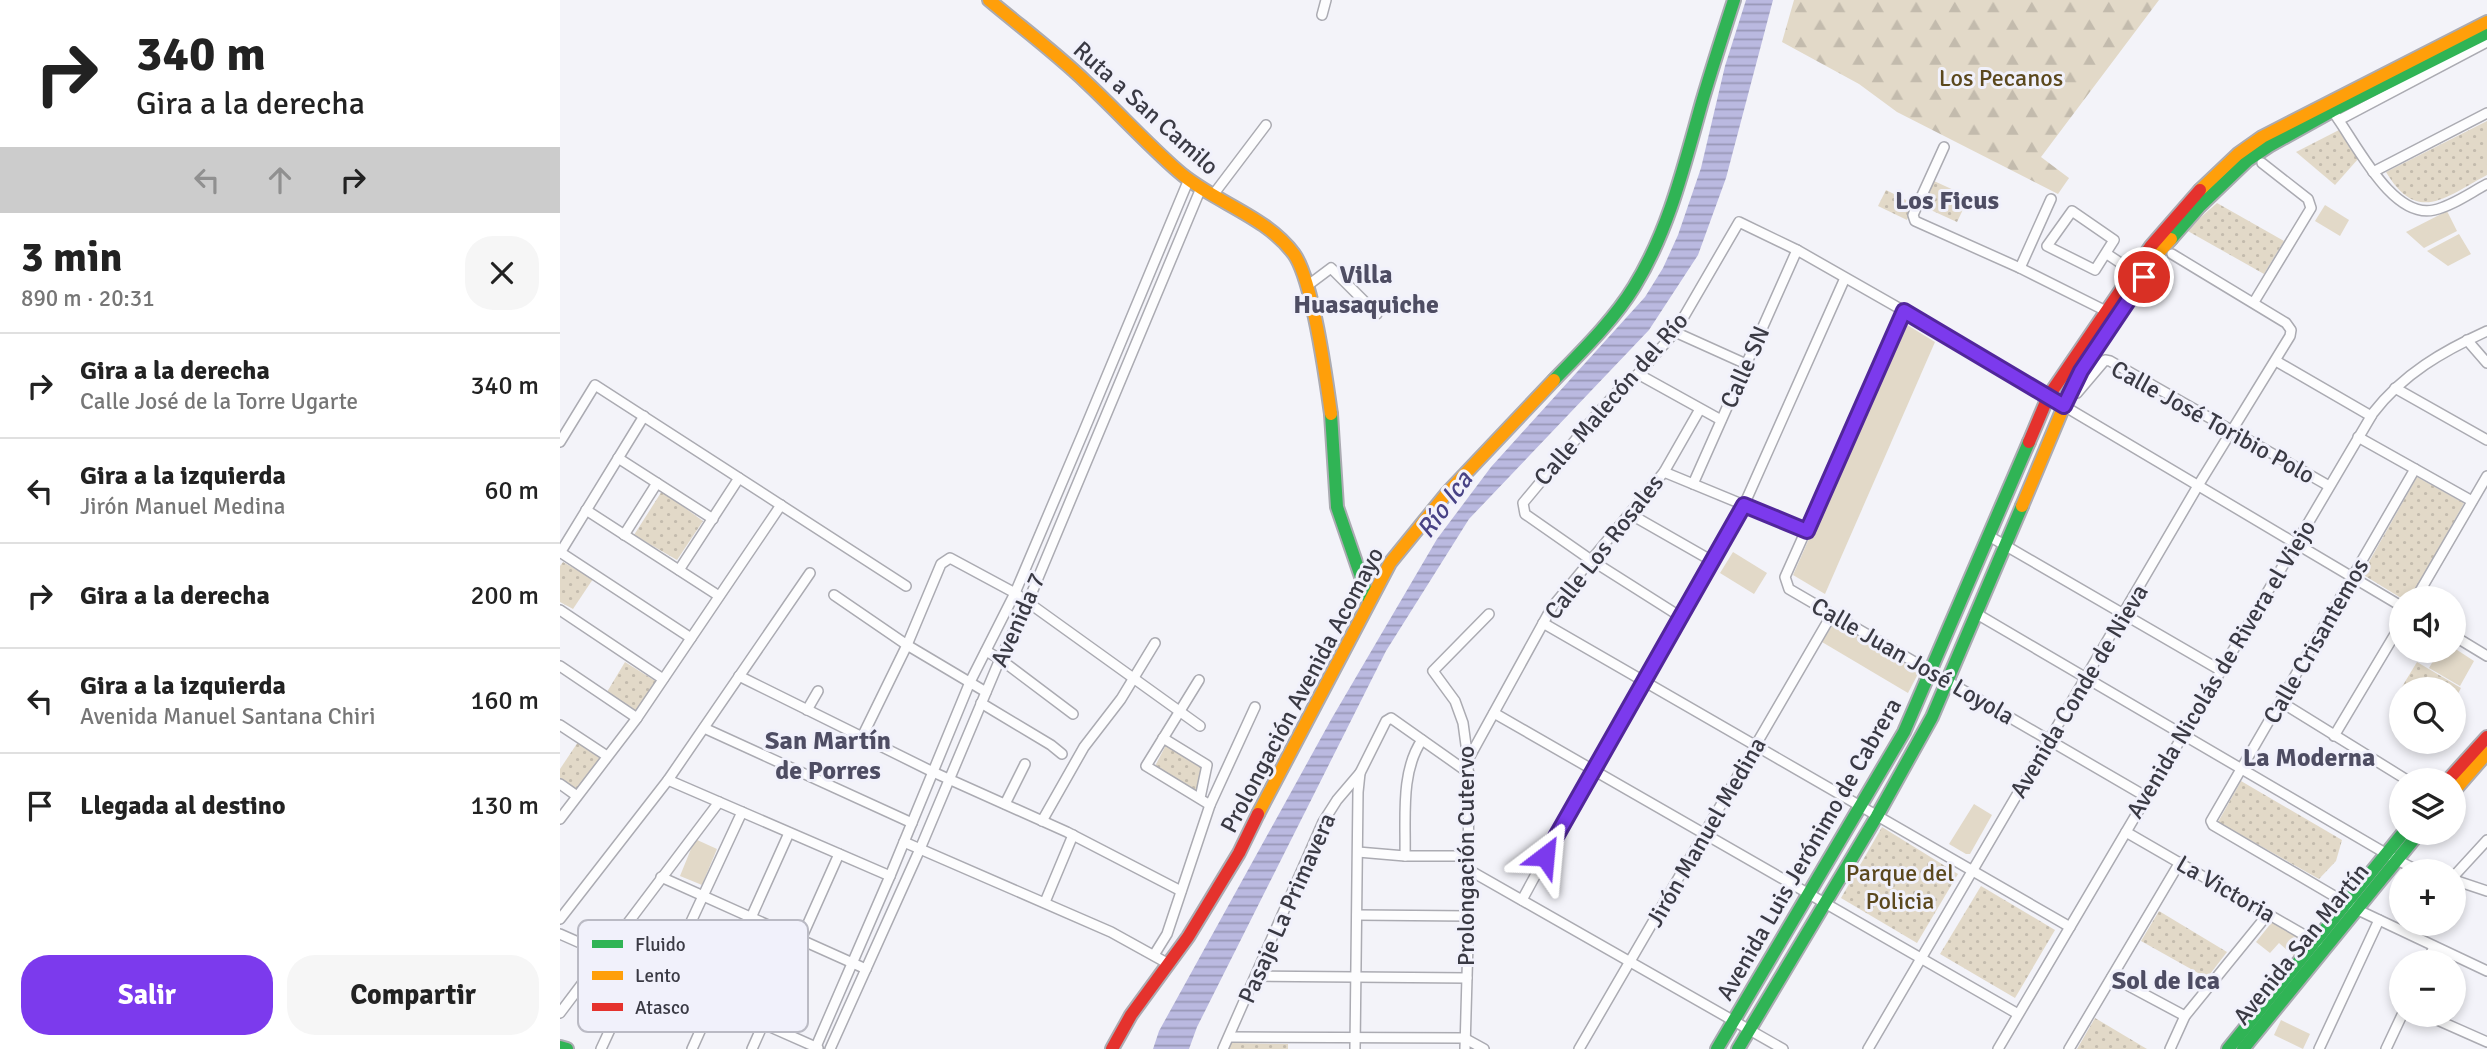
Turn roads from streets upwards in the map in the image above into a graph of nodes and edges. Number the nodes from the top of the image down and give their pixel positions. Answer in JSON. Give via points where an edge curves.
{"nodes":[{"id":1,"x":989,"y":0,"type":"edge"},
{"id":2,"x":1326,"y":0,"type":"edge"},
{"id":3,"x":1734,"y":0,"type":"edge"},
{"id":4,"x":1322,"y":15,"type":"dead end"},
{"id":5,"x":2487,"y":22,"type":"edge"},
{"id":6,"x":2487,"y":33,"type":"edge"},
{"id":7,"x":2487,"y":42,"type":"edge"},
{"id":8,"x":2333,"y":112,"type":"junction"},
{"id":9,"x":2487,"y":113,"type":"edge"},
{"id":10,"x":1266,"y":125,"type":"dead end"},
{"id":11,"x":1944,"y":147,"type":"dead end"},
{"id":12,"x":2262,"y":163,"type":"dead end"},
{"id":13,"x":2373,"y":172,"type":"junction"},
{"id":14,"x":1189,"y":179,"type":"junction"},
{"id":15,"x":2487,"y":184,"type":"edge"},
{"id":16,"x":1201,"y":188,"type":"junction"},
{"id":17,"x":1213,"y":195,"type":"junction"},
{"id":18,"x":2052,"y":199,"type":"dead end"},
{"id":19,"x":1797,"y":250,"type":"junction"},
{"id":20,"x":2107,"y":254,"type":"junction"},
{"id":21,"x":2172,"y":254,"type":"dead end"},
{"id":22,"x":2020,"y":268,"type":"junction"},
{"id":23,"x":2138,"y":274,"type":"junction"},
{"id":24,"x":1845,"y":278,"type":"junction"},
{"id":25,"x":1307,"y":286,"type":"junction"},
{"id":26,"x":2254,"y":302,"type":"junction"},
{"id":27,"x":1904,"y":311,"type":"junction"},
{"id":28,"x":2106,"y":311,"type":"junction"},
{"id":29,"x":1377,"y":314,"type":"dead end"},
{"id":30,"x":2487,"y":331,"type":"edge"},
{"id":31,"x":1675,"y":332,"type":"junction"},
{"id":32,"x":2467,"y":340,"type":"junction"},
{"id":33,"x":2276,"y":361,"type":"junction"},
{"id":34,"x":1746,"y":363,"type":"junction"},
{"id":35,"x":2487,"y":363,"type":"edge"},
{"id":36,"x":1637,"y":374,"type":"junction"},
{"id":37,"x":2395,"y":388,"type":"junction"},
{"id":38,"x":2048,"y":397,"type":"junction"},
{"id":39,"x":2067,"y":400,"type":"junction"},
{"id":40,"x":1700,"y":409,"type":"junction"},
{"id":41,"x":644,"y":416,"type":"junction"},
{"id":42,"x":2371,"y":416,"type":"junction"},
{"id":43,"x":1721,"y":420,"type":"junction"},
{"id":44,"x":2232,"y":430,"type":"junction"},
{"id":45,"x":2358,"y":437,"type":"junction"},
{"id":46,"x":2487,"y":440,"type":"edge"},
{"id":47,"x":560,"y":442,"type":"edge"},
{"id":48,"x":618,"y":458,"type":"junction"},
{"id":49,"x":2415,"y":469,"type":"junction"},
{"id":50,"x":1664,"y":472,"type":"junction"},
{"id":51,"x":2487,"y":476,"type":"edge"},
{"id":52,"x":739,"y":478,"type":"junction"},
{"id":53,"x":657,"y":483,"type":"junction"},
{"id":54,"x":1693,"y":484,"type":"junction"},
{"id":55,"x":2199,"y":484,"type":"junction"},
{"id":56,"x":2329,"y":486,"type":"junction"},
{"id":57,"x":2472,"y":501,"type":"junction"},
{"id":58,"x":781,"y":505,"type":"junction"},
{"id":59,"x":1744,"y":505,"type":"junction"},
{"id":60,"x":586,"y":510,"type":"junction"},
{"id":61,"x":1630,"y":514,"type":"junction"},
{"id":62,"x":713,"y":519,"type":"junction"},
{"id":63,"x":1807,"y":531,"type":"junction"},
{"id":64,"x":624,"y":535,"type":"junction"},
{"id":65,"x":1989,"y":536,"type":"junction"},
{"id":66,"x":2297,"y":542,"type":"junction"},
{"id":67,"x":2006,"y":546,"type":"junction"},
{"id":68,"x":560,"y":552,"type":"edge"},
{"id":69,"x":1591,"y":560,"type":"junction"},
{"id":70,"x":1714,"y":562,"type":"junction"},
{"id":71,"x":679,"y":570,"type":"junction"},
{"id":72,"x":810,"y":573,"type":"dead end"},
{"id":73,"x":2354,"y":577,"type":"junction"},
{"id":74,"x":906,"y":586,"type":"dead end"},
{"id":75,"x":2423,"y":586,"type":"edge"},
{"id":76,"x":1015,"y":593,"type":"junction"},
{"id":77,"x":834,"y":595,"type":"dead end"},
{"id":78,"x":719,"y":596,"type":"junction"},
{"id":79,"x":2389,"y":599,"type":"edge"},
{"id":80,"x":1369,"y":600,"type":"junction"},
{"id":81,"x":1028,"y":601,"type":"junction"},
{"id":82,"x":560,"y":610,"type":"edge"},
{"id":83,"x":1489,"y":614,"type":"dead end"},
{"id":84,"x":1832,"y":614,"type":"junction"},
{"id":85,"x":1977,"y":614,"type":"junction"},
{"id":86,"x":2125,"y":615,"type":"junction"},
{"id":87,"x":1681,"y":617,"type":"junction"},
{"id":88,"x":1543,"y":623,"type":"junction"},
{"id":89,"x":691,"y":638,"type":"junction"},
{"id":90,"x":1155,"y":643,"type":"dead end"},
{"id":91,"x":2466,"y":643,"type":"edge"},
{"id":92,"x":2389,"y":644,"type":"edge"},
{"id":93,"x":907,"y":645,"type":"junction"},
{"id":94,"x":986,"y":652,"type":"junction"},
{"id":95,"x":2487,"y":656,"type":"edge"},
{"id":96,"x":1000,"y":659,"type":"junction"},
{"id":97,"x":560,"y":666,"type":"edge"},
{"id":98,"x":2220,"y":670,"type":"junction"},
{"id":99,"x":1931,"y":671,"type":"junction"},
{"id":100,"x":739,"y":676,"type":"junction"},
{"id":101,"x":2087,"y":678,"type":"junction"},
{"id":102,"x":663,"y":679,"type":"junction"},
{"id":103,"x":1133,"y":679,"type":"junction"},
{"id":104,"x":1199,"y":680,"type":"dead end"},
{"id":105,"x":1946,"y":680,"type":"junction"},
{"id":106,"x":970,"y":681,"type":"junction"},
{"id":107,"x":1645,"y":682,"type":"junction"},
{"id":108,"x":818,"y":691,"type":"dead end"},
{"id":109,"x":986,"y":692,"type":"junction"},
{"id":110,"x":2281,"y":702,"type":"junction"},
{"id":111,"x":981,"y":703,"type":"junction"},
{"id":112,"x":1255,"y":707,"type":"dead end"},
{"id":113,"x":807,"y":710,"type":"junction"},
{"id":114,"x":1180,"y":712,"type":"junction"},
{"id":115,"x":1494,"y":713,"type":"junction"},
{"id":116,"x":1073,"y":714,"type":"dead end"},
{"id":117,"x":637,"y":718,"type":"junction"},
{"id":118,"x":560,"y":725,"type":"edge"},
{"id":119,"x":1200,"y":726,"type":"dead end"},
{"id":120,"x":704,"y":728,"type":"junction"},
{"id":121,"x":2184,"y":735,"type":"junction"},
{"id":122,"x":2334,"y":736,"type":"junction"},
{"id":123,"x":862,"y":737,"type":"junction"},
{"id":124,"x":1163,"y":738,"type":"junction"},
{"id":125,"x":2487,"y":738,"type":"edge"},
{"id":126,"x":1422,"y":740,"type":"junction"},
{"id":127,"x":2049,"y":740,"type":"junction"},
{"id":128,"x":1755,"y":745,"type":"junction"},
{"id":129,"x":2487,"y":753,"type":"edge"},
{"id":130,"x":1062,"y":754,"type":"dead end"},
{"id":131,"x":607,"y":756,"type":"junction"},
{"id":132,"x":1468,"y":760,"type":"junction"},
{"id":133,"x":1025,"y":764,"type":"dead end"},
{"id":134,"x":2241,"y":768,"type":"junction"},
{"id":135,"x":2459,"y":768,"type":"edge"},
{"id":136,"x":1593,"y":769,"type":"junction"},
{"id":137,"x":2389,"y":769,"type":"edge"},
{"id":138,"x":933,"y":772,"type":"junction"},
{"id":139,"x":1360,"y":773,"type":"junction"},
{"id":140,"x":1469,"y":773,"type":"junction"},
{"id":141,"x":2466,"y":777,"type":"edge"},
{"id":142,"x":949,"y":779,"type":"junction"},
{"id":143,"x":668,"y":780,"type":"junction"},
{"id":144,"x":560,"y":784,"type":"edge"},
{"id":145,"x":578,"y":796,"type":"junction"},
{"id":146,"x":2146,"y":796,"type":"junction"},
{"id":147,"x":1200,"y":798,"type":"junction"},
{"id":148,"x":719,"y":802,"type":"junction"},
{"id":149,"x":1005,"y":804,"type":"junction"},
{"id":150,"x":1210,"y":805,"type":"junction"},
{"id":151,"x":1860,"y":806,"type":"junction"},
{"id":152,"x":742,"y":812,"type":"junction"},
{"id":153,"x":1877,"y":816,"type":"junction"},
{"id":154,"x":560,"y":819,"type":"edge"},
{"id":155,"x":1042,"y":821,"type":"junction"},
{"id":156,"x":912,"y":823,"type":"junction"},
{"id":157,"x":2126,"y":832,"type":"junction"},
{"id":158,"x":789,"y":833,"type":"junction"},
{"id":159,"x":1703,"y":833,"type":"junction"},
{"id":160,"x":1073,"y":835,"type":"junction"},
{"id":161,"x":2487,"y":840,"type":"edge"},
{"id":162,"x":904,"y":842,"type":"junction"},
{"id":163,"x":2398,"y":845,"type":"edge"},
{"id":164,"x":2406,"y":845,"type":"edge"},
{"id":165,"x":920,"y":849,"type":"junction"},
{"id":166,"x":1358,"y":852,"type":"junction"},
{"id":167,"x":839,"y":854,"type":"junction"},
{"id":168,"x":1405,"y":856,"type":"junction"},
{"id":169,"x":1469,"y":856,"type":"junction"},
{"id":170,"x":2392,"y":857,"type":"junction"},
{"id":171,"x":2396,"y":859,"type":"edge"},
{"id":172,"x":2179,"y":862,"type":"junction"},
{"id":173,"x":2466,"y":864,"type":"edge"},
{"id":174,"x":1469,"y":870,"type":"junction"},
{"id":175,"x":1972,"y":871,"type":"junction"},
{"id":176,"x":890,"y":876,"type":"junction"},
{"id":177,"x":661,"y":877,"type":"junction"},
{"id":178,"x":2466,"y":883,"type":"edge"},
{"id":179,"x":1181,"y":891,"type":"junction"},
{"id":180,"x":2487,"y":891,"type":"edge"},
{"id":181,"x":1809,"y":894,"type":"junction"},
{"id":182,"x":703,"y":896,"type":"junction"},
{"id":183,"x":1522,"y":900,"type":"junction"},
{"id":184,"x":1045,"y":902,"type":"junction"},
{"id":185,"x":2345,"y":902,"type":"junction"},
{"id":186,"x":1825,"y":903,"type":"junction"},
{"id":187,"x":2358,"y":909,"type":"junction"},
{"id":188,"x":2268,"y":914,"type":"junction"},
{"id":189,"x":1357,"y":915,"type":"junction"},
{"id":190,"x":1469,"y":916,"type":"junction"},
{"id":191,"x":751,"y":917,"type":"junction"},
{"id":192,"x":560,"y":919,"type":"edge"},
{"id":193,"x":629,"y":920,"type":"edge"},
{"id":194,"x":692,"y":920,"type":"edge"},
{"id":195,"x":750,"y":920,"type":"edge"},
{"id":196,"x":758,"y":920,"type":"edge"},
{"id":197,"x":2379,"y":920,"type":"junction"},
{"id":198,"x":808,"y":923,"type":"edge"},
{"id":199,"x":2070,"y":927,"type":"junction"},
{"id":200,"x":560,"y":934,"type":"edge"},
{"id":201,"x":578,"y":942,"type":"edge"},
{"id":202,"x":808,"y":942,"type":"edge"},
{"id":203,"x":2320,"y":944,"type":"junction"},
{"id":204,"x":2434,"y":947,"type":"junction"},
{"id":205,"x":2433,"y":950,"type":"edge"},
{"id":206,"x":1154,"y":955,"type":"junction"},
{"id":207,"x":1921,"y":958,"type":"junction"},
{"id":208,"x":1630,"y":962,"type":"junction"},
{"id":209,"x":853,"y":963,"type":"junction"},
{"id":210,"x":1167,"y":964,"type":"junction"},
{"id":211,"x":866,"y":969,"type":"junction"},
{"id":212,"x":2487,"y":971,"type":"edge"},
{"id":213,"x":1256,"y":976,"type":"junction"},
{"id":214,"x":1357,"y":976,"type":"junction"},
{"id":215,"x":2112,"y":977,"type":"junction"},
{"id":216,"x":1466,"y":978,"type":"junction"},
{"id":217,"x":578,"y":988,"type":"edge"},
{"id":218,"x":560,"y":1013,"type":"edge"},
{"id":219,"x":2018,"y":1014,"type":"junction"},
{"id":220,"x":2185,"y":1016,"type":"junction"},
{"id":221,"x":1733,"y":1021,"type":"junction"},
{"id":222,"x":2396,"y":1027,"type":"edge"},
{"id":223,"x":2453,"y":1027,"type":"edge"},
{"id":224,"x":1749,"y":1030,"type":"junction"},
{"id":225,"x":609,"y":1032,"type":"edge"},
{"id":226,"x":700,"y":1032,"type":"edge"},
{"id":227,"x":760,"y":1032,"type":"edge"},
{"id":228,"x":782,"y":1032,"type":"edge"},
{"id":229,"x":1356,"y":1035,"type":"junction"},
{"id":230,"x":1295,"y":1036,"type":"junction"},
{"id":231,"x":1229,"y":1037,"type":"junction"},
{"id":232,"x":1464,"y":1038,"type":"junction"},
{"id":233,"x":2487,"y":1042,"type":"edge"},
{"id":234,"x":560,"y":1047,"type":"edge"},
{"id":235,"x":817,"y":1048,"type":"edge"},
{"id":236,"x":567,"y":1049,"type":"edge"},
{"id":237,"x":601,"y":1049,"type":"edge"},
{"id":238,"x":692,"y":1049,"type":"edge"},
{"id":239,"x":752,"y":1049,"type":"edge"},
{"id":240,"x":830,"y":1049,"type":"edge"},
{"id":241,"x":1112,"y":1049,"type":"edge"},
{"id":242,"x":1223,"y":1049,"type":"edge"},
{"id":243,"x":1295,"y":1049,"type":"edge"},
{"id":244,"x":1355,"y":1049,"type":"edge"},
{"id":245,"x":1465,"y":1049,"type":"edge"},
{"id":246,"x":1484,"y":1049,"type":"edge"},
{"id":247,"x":1579,"y":1049,"type":"edge"},
{"id":248,"x":1717,"y":1049,"type":"edge"},
{"id":249,"x":1738,"y":1049,"type":"edge"},
{"id":250,"x":1783,"y":1049,"type":"edge"},
{"id":251,"x":1868,"y":1049,"type":"edge"},
{"id":252,"x":1998,"y":1049,"type":"edge"},
{"id":253,"x":2069,"y":1049,"type":"edge"},
{"id":254,"x":2170,"y":1049,"type":"edge"},
{"id":255,"x":2228,"y":1049,"type":"edge"},
{"id":256,"x":2243,"y":1049,"type":"edge"},
{"id":257,"x":2319,"y":1049,"type":"edge"},
{"id":258,"x":2386,"y":1049,"type":"edge"}],
"edges":[{"from":1,"to":14,"type":"street","name":"Ruta a San Camilo","via":[[1084,80]]},
{"from":2,"to":4,"type":"street"},
{"from":3,"to":80,"type":"street","name":"Prolongación Avenida Acomayo","via":[[1675,199],[1633,289],[1595,337],[1421,523]]},
{"from":5,"to":8,"type":"street"},
{"from":6,"to":8,"type":"street"},
{"from":7,"to":8,"type":"street"},
{"from":8,"to":13,"type":"street"},
{"from":8,"to":23,"type":"street","via":[[2248,160]]},
{"from":9,"to":13,"type":"street"},
{"from":10,"to":17,"type":"street"},
{"from":11,"to":22,"type":"street","via":[[1913,215],[1915,221]]},
{"from":12,"to":26,"type":"street","via":[[2311,205]]},
{"from":13,"to":15,"type":"street","via":[[2403,202],[2425,211],[2448,205]]},
{"from":14,"to":16,"type":"street","name":"Ruta a San Camilo"},
{"from":14,"to":76,"type":"street","name":"Avenida 7"},
{"from":16,"to":17,"type":"street","name":"Ruta a San Camilo"},
{"from":16,"to":81,"type":"street","name":"Avenida 7"},
{"from":17,"to":25,"type":"street","name":"Ruta a San Camilo","via":[[1258,221],[1286,245]]},
{"from":18,"to":22,"type":"street"},
{"from":19,"to":24,"type":"street"},
{"from":19,"to":31,"type":"street","name":"Calle Malecón del Río","via":[[1738,223]]},
{"from":19,"to":34,"type":"street","name":"Calle SN"},
{"from":20,"to":20,"type":"street","via":[[2095,270],[2047,246],[2072,211],[2114,240]]},
{"from":20,"to":23,"type":"street"},
{"from":21,"to":26,"type":"street"},
{"from":22,"to":28,"type":"street"},
{"from":23,"to":28,"type":"street","name":"Avenida Luis Jerónimo de Cabrera"},
{"from":23,"to":39,"type":"street","name":"Avenida Luis Jerónimo de Cabrera"},
{"from":24,"to":27,"type":"street"},
{"from":24,"to":59,"type":"street"},
{"from":25,"to":29,"type":"street","via":[[1331,268]]},
{"from":25,"to":80,"type":"street","name":"Ruta a San Camilo","via":[[1333,426],[1337,507]]},
{"from":26,"to":33,"type":"street","name":"Avenida Conde de Nieva","via":[[2286,323],[2291,333]]},
{"from":27,"to":38,"type":"street"},
{"from":27,"to":63,"type":"street"},
{"from":28,"to":38,"type":"street","name":"Avenida Luis Jerónimo de Cabrera"},
{"from":30,"to":32,"type":"street","name":"Avenida Nicolás de Rivera el Viejo"},
{"from":31,"to":34,"type":"street"},
{"from":31,"to":36,"type":"street","name":"Calle Malecón del Río"},
{"from":32,"to":35,"type":"street"},
{"from":32,"to":37,"type":"street","name":"Avenida Nicolás de Rivera el Viejo","via":[[2437,355]]},
{"from":33,"to":42,"type":"street"},
{"from":33,"to":44,"type":"street","name":"Avenida Conde de Nieva"},
{"from":34,"to":43,"type":"street","name":"Calle SN"},
{"from":36,"to":40,"type":"street"},
{"from":36,"to":69,"type":"street","name":"Calle Malecón del Río","via":[[1597,414],[1522,506],[1525,514]]},
{"from":37,"to":42,"type":"street","name":"Avenida Nicolás de Rivera el Viejo"},
{"from":37,"to":46,"type":"street"},
{"from":38,"to":39,"type":"street"},
{"from":38,"to":65,"type":"street","name":"Avenida Luis Jerónimo de Cabrera"},
{"from":39,"to":44,"type":"street","name":"Calle José Toribio Polo","via":[[2105,360]]},
{"from":39,"to":55,"type":"street"},
{"from":39,"to":67,"type":"street","name":"Avenida Luis Jerónimo de Cabrera"},
{"from":40,"to":43,"type":"street"},
{"from":40,"to":50,"type":"street","name":"Calle Los Rosales"},
{"from":41,"to":47,"type":"street","via":[[595,385]]},
{"from":41,"to":48,"type":"street"},
{"from":41,"to":52,"type":"street"},
{"from":42,"to":45,"type":"street","name":"Avenida Nicolás de Rivera el Viejo"},
{"from":43,"to":54,"type":"street","name":"Calle SN"},
{"from":44,"to":55,"type":"street","name":"Avenida Conde de Nieva"},
{"from":44,"to":56,"type":"street","name":"Calle José Toribio Polo"},
{"from":45,"to":49,"type":"street"},
{"from":45,"to":56,"type":"street","name":"Avenida Nicolás de Rivera el Viejo"},
{"from":48,"to":53,"type":"street"},
{"from":48,"to":60,"type":"street"},
{"from":49,"to":57,"type":"street"},
{"from":49,"to":73,"type":"street","name":"Calle Crisantemos"},
{"from":50,"to":54,"type":"street"},
{"from":50,"to":61,"type":"street","name":"Calle Los Rosales"},
{"from":51,"to":57,"type":"street"},
{"from":52,"to":58,"type":"street"},
{"from":52,"to":62,"type":"street"},
{"from":53,"to":62,"type":"street"},
{"from":53,"to":64,"type":"street"},
{"from":54,"to":59,"type":"street"},
{"from":55,"to":66,"type":"street"},
{"from":55,"to":86,"type":"street","name":"Avenida Conde de Nieva"},
{"from":56,"to":66,"type":"street","name":"Avenida Nicolás de Rivera el Viejo"},
{"from":57,"to":75,"type":"street"},
{"from":58,"to":74,"type":"street"},
{"from":58,"to":78,"type":"street"},
{"from":59,"to":63,"type":"street"},
{"from":59,"to":70,"type":"street"},
{"from":60,"to":64,"type":"street"},
{"from":60,"to":68,"type":"street"},
{"from":61,"to":69,"type":"street","name":"Calle Los Rosales"},
{"from":61,"to":70,"type":"street"},
{"from":62,"to":71,"type":"street"},
{"from":63,"to":84,"type":"street","name":"Calle Juan José Loyola","via":[[1785,577],[1789,589]]},
{"from":64,"to":71,"type":"street"},
{"from":65,"to":67,"type":"street"},
{"from":65,"to":99,"type":"street","name":"Avenida Luis Jerónimo de Cabrera"},
{"from":66,"to":73,"type":"street"},
{"from":66,"to":98,"type":"street","name":"Avenida Nicolás de Rivera el Viejo"},
{"from":67,"to":85,"type":"street","name":"Avenida Luis Jerónimo de Cabrera"},
{"from":67,"to":86,"type":"street"},
{"from":68,"to":89,"type":"street"},
{"from":69,"to":87,"type":"street"},
{"from":69,"to":88,"type":"street","name":"Calle Los Rosales"},
{"from":70,"to":87,"type":"street"},
{"from":71,"to":78,"type":"street"},
{"from":72,"to":100,"type":"street"},
{"from":73,"to":79,"type":"street"},
{"from":73,"to":110,"type":"street","name":"Calle Crisantemos"},
{"from":76,"to":81,"type":"street"},
{"from":76,"to":93,"type":"street","via":[[946,559]]},
{"from":76,"to":94,"type":"street","name":"Avenida 7"},
{"from":77,"to":93,"type":"street"},
{"from":78,"to":89,"type":"street"},
{"from":80,"to":210,"type":"street","name":"Prolongación Avenida Acomayo","via":[[1239,853]]},
{"from":81,"to":96,"type":"street","name":"Avenida 7"},
{"from":81,"to":103,"type":"street"},
{"from":82,"to":102,"type":"street"},
{"from":83,"to":132,"type":"street","name":"Prolongación Cutervo","via":[[1434,672],[1455,701]]},
{"from":84,"to":99,"type":"street","name":"Calle Juan José Loyola"},
{"from":84,"to":128,"type":"street","name":"Jirón Manuel Medina"},
{"from":85,"to":101,"type":"street"},
{"from":85,"to":105,"type":"street","name":"Avenida Luis Jerónimo de Cabrera"},
{"from":86,"to":98,"type":"street"},
{"from":86,"to":101,"type":"street","name":"Avenida Conde de Nieva"},
{"from":87,"to":107,"type":"street"},
{"from":88,"to":107,"type":"street"},
{"from":88,"to":115,"type":"street","name":"Calle Los Rosales"},
{"from":89,"to":102,"type":"street"},
{"from":90,"to":103,"type":"street"},
{"from":91,"to":95,"type":"street"},
{"from":92,"to":122,"type":"street"},
{"from":93,"to":106,"type":"street"},
{"from":93,"to":123,"type":"street"},
{"from":94,"to":96,"type":"street"},
{"from":94,"to":106,"type":"street","name":"Avenida 7"},
{"from":96,"to":109,"type":"street","name":"Avenida 7"},
{"from":96,"to":116,"type":"street"},
{"from":97,"to":117,"type":"street"},
{"from":98,"to":121,"type":"street","name":"Avenida Nicolás de Rivera el Viejo"},
{"from":99,"to":105,"type":"street","name":"Calle Juan José Loyola"},
{"from":99,"to":151,"type":"street","name":"Avenida Luis Jerónimo de Cabrera","via":[[1904,732]]},
{"from":100,"to":113,"type":"street"},
{"from":100,"to":120,"type":"street"},
{"from":101,"to":121,"type":"street"},
{"from":101,"to":127,"type":"street","name":"Avenida Conde de Nieva"},
{"from":102,"to":117,"type":"street"},
{"from":103,"to":114,"type":"street"},
{"from":103,"to":155,"type":"street","via":[[1084,747]]},
{"from":104,"to":114,"type":"street"},
{"from":105,"to":127,"type":"street","name":"Calle Juan José Loyola"},
{"from":105,"to":153,"type":"street","name":"Avenida Luis Jerónimo de Cabrera","via":[[1932,717]]},
{"from":106,"to":109,"type":"street"},
{"from":106,"to":138,"type":"street","name":"Avenida 7"},
{"from":107,"to":128,"type":"street"},
{"from":107,"to":136,"type":"street"},
{"from":108,"to":113,"type":"street"},
{"from":109,"to":111,"type":"street","name":"Avenida 7"},
{"from":110,"to":122,"type":"street"},
{"from":110,"to":134,"type":"street","name":"Calle Crisantemos"},
{"from":111,"to":130,"type":"street"},
{"from":111,"to":142,"type":"street","name":"Avenida 7"},
{"from":112,"to":150,"type":"street"},
{"from":113,"to":123,"type":"street"},
{"from":114,"to":119,"type":"street"},
{"from":114,"to":124,"type":"street"},
{"from":115,"to":132,"type":"street","name":"Calle Los Rosales"},
{"from":115,"to":136,"type":"street"},
{"from":117,"to":131,"type":"street"},
{"from":118,"to":131,"type":"street"},
{"from":120,"to":143,"type":"street"},
{"from":120,"to":156,"type":"street"},
{"from":121,"to":134,"type":"street"},
{"from":121,"to":146,"type":"street","name":"Avenida Nicolás de Rivera el Viejo"},
{"from":122,"to":137,"type":"street"},
{"from":123,"to":138,"type":"street"},
{"from":124,"to":147,"type":"street","via":[[1207,765]]},
{"from":124,"to":147,"type":"street","via":[[1146,766]]},
{"from":125,"to":135,"type":"street"},
{"from":126,"to":139,"type":"street","via":[[1389,718]]},
{"from":126,"to":140,"type":"street"},
{"from":126,"to":168,"type":"street","via":[[1407,780]]},
{"from":127,"to":146,"type":"street","name":"Calle Juan José Loyola"},
{"from":127,"to":175,"type":"street","name":"Avenida Conde de Nieva"},
{"from":128,"to":151,"type":"street"},
{"from":128,"to":159,"type":"street","name":"Jirón Manuel Medina"},
{"from":129,"to":141,"type":"street"},
{"from":131,"to":145,"type":"street"},
{"from":132,"to":140,"type":"street","name":"Prolongación Cutervo"},
{"from":133,"to":149,"type":"street"},
{"from":134,"to":170,"type":"street"},
{"from":134,"to":185,"type":"street","name":"Calle Crisantemos","via":[[2211,821],[2213,825]]},
{"from":136,"to":159,"type":"street"},
{"from":136,"to":183,"type":"street"},
{"from":138,"to":142,"type":"street"},
{"from":138,"to":156,"type":"street","name":"Avenida 7"},
{"from":139,"to":166,"type":"street"},
{"from":139,"to":213,"type":"street","name":"Pasaje La Primavera","via":[[1323,822]]},
{"from":140,"to":169,"type":"street","name":"Prolongación Cutervo"},
{"from":142,"to":149,"type":"street"},
{"from":142,"to":165,"type":"street","name":"Avenida 7"},
{"from":143,"to":148,"type":"street"},
{"from":143,"to":192,"type":"street"},
{"from":144,"to":145,"type":"street"},
{"from":145,"to":154,"type":"street"},
{"from":146,"to":157,"type":"street","name":"Avenida Nicolás de Rivera el Viejo"},
{"from":147,"to":150,"type":"street"},
{"from":148,"to":152,"type":"street"},
{"from":148,"to":177,"type":"street"},
{"from":149,"to":155,"type":"street"},
{"from":150,"to":179,"type":"street"},
{"from":151,"to":153,"type":"street"},
{"from":151,"to":181,"type":"street","name":"Avenida Luis Jerónimo de Cabrera"},
{"from":152,"to":158,"type":"street"},
{"from":152,"to":182,"type":"street"},
{"from":153,"to":175,"type":"street"},
{"from":153,"to":186,"type":"street","name":"Avenida Luis Jerónimo de Cabrera"},
{"from":155,"to":160,"type":"street"},
{"from":156,"to":162,"type":"street","name":"Avenida 7"},
{"from":157,"to":172,"type":"street","name":"La Victoria"},
{"from":157,"to":199,"type":"street","name":"Avenida Nicolás de Rivera el Viejo"},
{"from":158,"to":167,"type":"street"},
{"from":158,"to":191,"type":"street"},
{"from":159,"to":181,"type":"street"},
{"from":159,"to":208,"type":"street","name":"Jirón Manuel Medina"},
{"from":160,"to":179,"type":"street"},
{"from":160,"to":184,"type":"street"},
{"from":161,"to":173,"type":"street"},
{"from":162,"to":165,"type":"street"},
{"from":162,"to":176,"type":"street","name":"Avenida 7"},
{"from":163,"to":170,"type":"street","name":"Avenida San Martín"},
{"from":164,"to":170,"type":"street","name":"Avenida San Martín"},
{"from":165,"to":184,"type":"street"},
{"from":165,"to":211,"type":"street","name":"Avenida 7"},
{"from":166,"to":168,"type":"street"},
{"from":166,"to":189,"type":"street"},
{"from":167,"to":176,"type":"street"},
{"from":167,"to":198,"type":"street"},
{"from":168,"to":169,"type":"street"},
{"from":169,"to":174,"type":"street","name":"Prolongación Cutervo"},
{"from":170,"to":171,"type":"street"},
{"from":170,"to":185,"type":"street","name":"Avenida San Martín"},
{"from":170,"to":187,"type":"street","name":"Avenida San Martín"},
{"from":172,"to":188,"type":"street","name":"La Victoria"},
{"from":172,"to":215,"type":"street"},
{"from":174,"to":183,"type":"street"},
{"from":174,"to":190,"type":"street","name":"Prolongación Cutervo"},
{"from":175,"to":199,"type":"street"},
{"from":175,"to":207,"type":"street","name":"Avenida Conde de Nieva"},
{"from":176,"to":209,"type":"street","name":"Avenida 7"},
{"from":177,"to":182,"type":"street"},
{"from":177,"to":193,"type":"street"},
{"from":178,"to":180,"type":"street"},
{"from":179,"to":206,"type":"street","via":[[1167,934]]},
{"from":181,"to":186,"type":"street"},
{"from":181,"to":221,"type":"street","name":"Avenida Luis Jerónimo de Cabrera"},
{"from":182,"to":191,"type":"street"},
{"from":182,"to":194,"type":"street"},
{"from":183,"to":208,"type":"street"},
{"from":184,"to":206,"type":"street"},
{"from":185,"to":187,"type":"street"},
{"from":185,"to":203,"type":"street","name":"Avenida San Martín"},
{"from":186,"to":207,"type":"street"},
{"from":186,"to":224,"type":"street","name":"Avenida Luis Jerónimo de Cabrera"},
{"from":187,"to":197,"type":"street"},
{"from":187,"to":203,"type":"street","name":"Avenida San Martín"},
{"from":188,"to":203,"type":"street","name":"La Victoria"},
{"from":188,"to":220,"type":"street"},
{"from":189,"to":190,"type":"street"},
{"from":189,"to":214,"type":"street"},
{"from":190,"to":216,"type":"street","name":"Prolongación Cutervo"},
{"from":191,"to":195,"type":"street"},
{"from":191,"to":196,"type":"street"},
{"from":197,"to":204,"type":"street"},
{"from":197,"to":257,"type":"street"},
{"from":199,"to":219,"type":"street","name":"Avenida Nicolás de Rivera el Viejo"},
{"from":200,"to":201,"type":"street"},
{"from":202,"to":209,"type":"street"},
{"from":203,"to":255,"type":"street","name":"Avenida San Martín"},
{"from":203,"to":256,"type":"street","name":"Avenida San Martín"},
{"from":204,"to":205,"type":"street"},
{"from":204,"to":212,"type":"street"},
{"from":206,"to":210,"type":"street"},
{"from":207,"to":219,"type":"street"},
{"from":207,"to":251,"type":"street","name":"Avenida Conde de Nieva"},
{"from":208,"to":221,"type":"street"},
{"from":208,"to":247,"type":"street","name":"Jirón Manuel Medina"},
{"from":209,"to":211,"type":"street"},
{"from":209,"to":235,"type":"street","name":"Avenida 7"},
{"from":210,"to":241,"type":"street","name":"Prolongación Avenida Acomayo"},
{"from":211,"to":240,"type":"street","name":"Avenida 7"},
{"from":213,"to":214,"type":"street"},
{"from":213,"to":231,"type":"street","name":"Pasaje La Primavera"},
{"from":214,"to":216,"type":"street"},
{"from":214,"to":229,"type":"street"},
{"from":215,"to":220,"type":"street"},
{"from":215,"to":253,"type":"street"},
{"from":216,"to":232,"type":"street","name":"Prolongación Cutervo"},
{"from":217,"to":218,"type":"street"},
{"from":219,"to":252,"type":"street","name":"Avenida Nicolás de Rivera el Viejo"},
{"from":220,"to":254,"type":"street"},
{"from":221,"to":224,"type":"street"},
{"from":221,"to":248,"type":"street","name":"Avenida Luis Jerónimo de Cabrera"},
{"from":222,"to":258,"type":"street"},
{"from":223,"to":233,"type":"street"},
{"from":224,"to":249,"type":"street","name":"Avenida Luis Jerónimo de Cabrera"},
{"from":224,"to":250,"type":"street"},
{"from":225,"to":237,"type":"street"},
{"from":226,"to":238,"type":"street"},
{"from":227,"to":239,"type":"street"},
{"from":228,"to":235,"type":"street"},
{"from":229,"to":230,"type":"street"},
{"from":229,"to":232,"type":"street"},
{"from":229,"to":244,"type":"street"},
{"from":230,"to":231,"type":"street"},
{"from":230,"to":243,"type":"street"},
{"from":231,"to":242,"type":"street","name":"Pasaje La Primavera"},
{"from":232,"to":245,"type":"street","name":"Prolongación Cutervo"},
{"from":232,"to":246,"type":"street"},
{"from":234,"to":236,"type":"street"}]}
